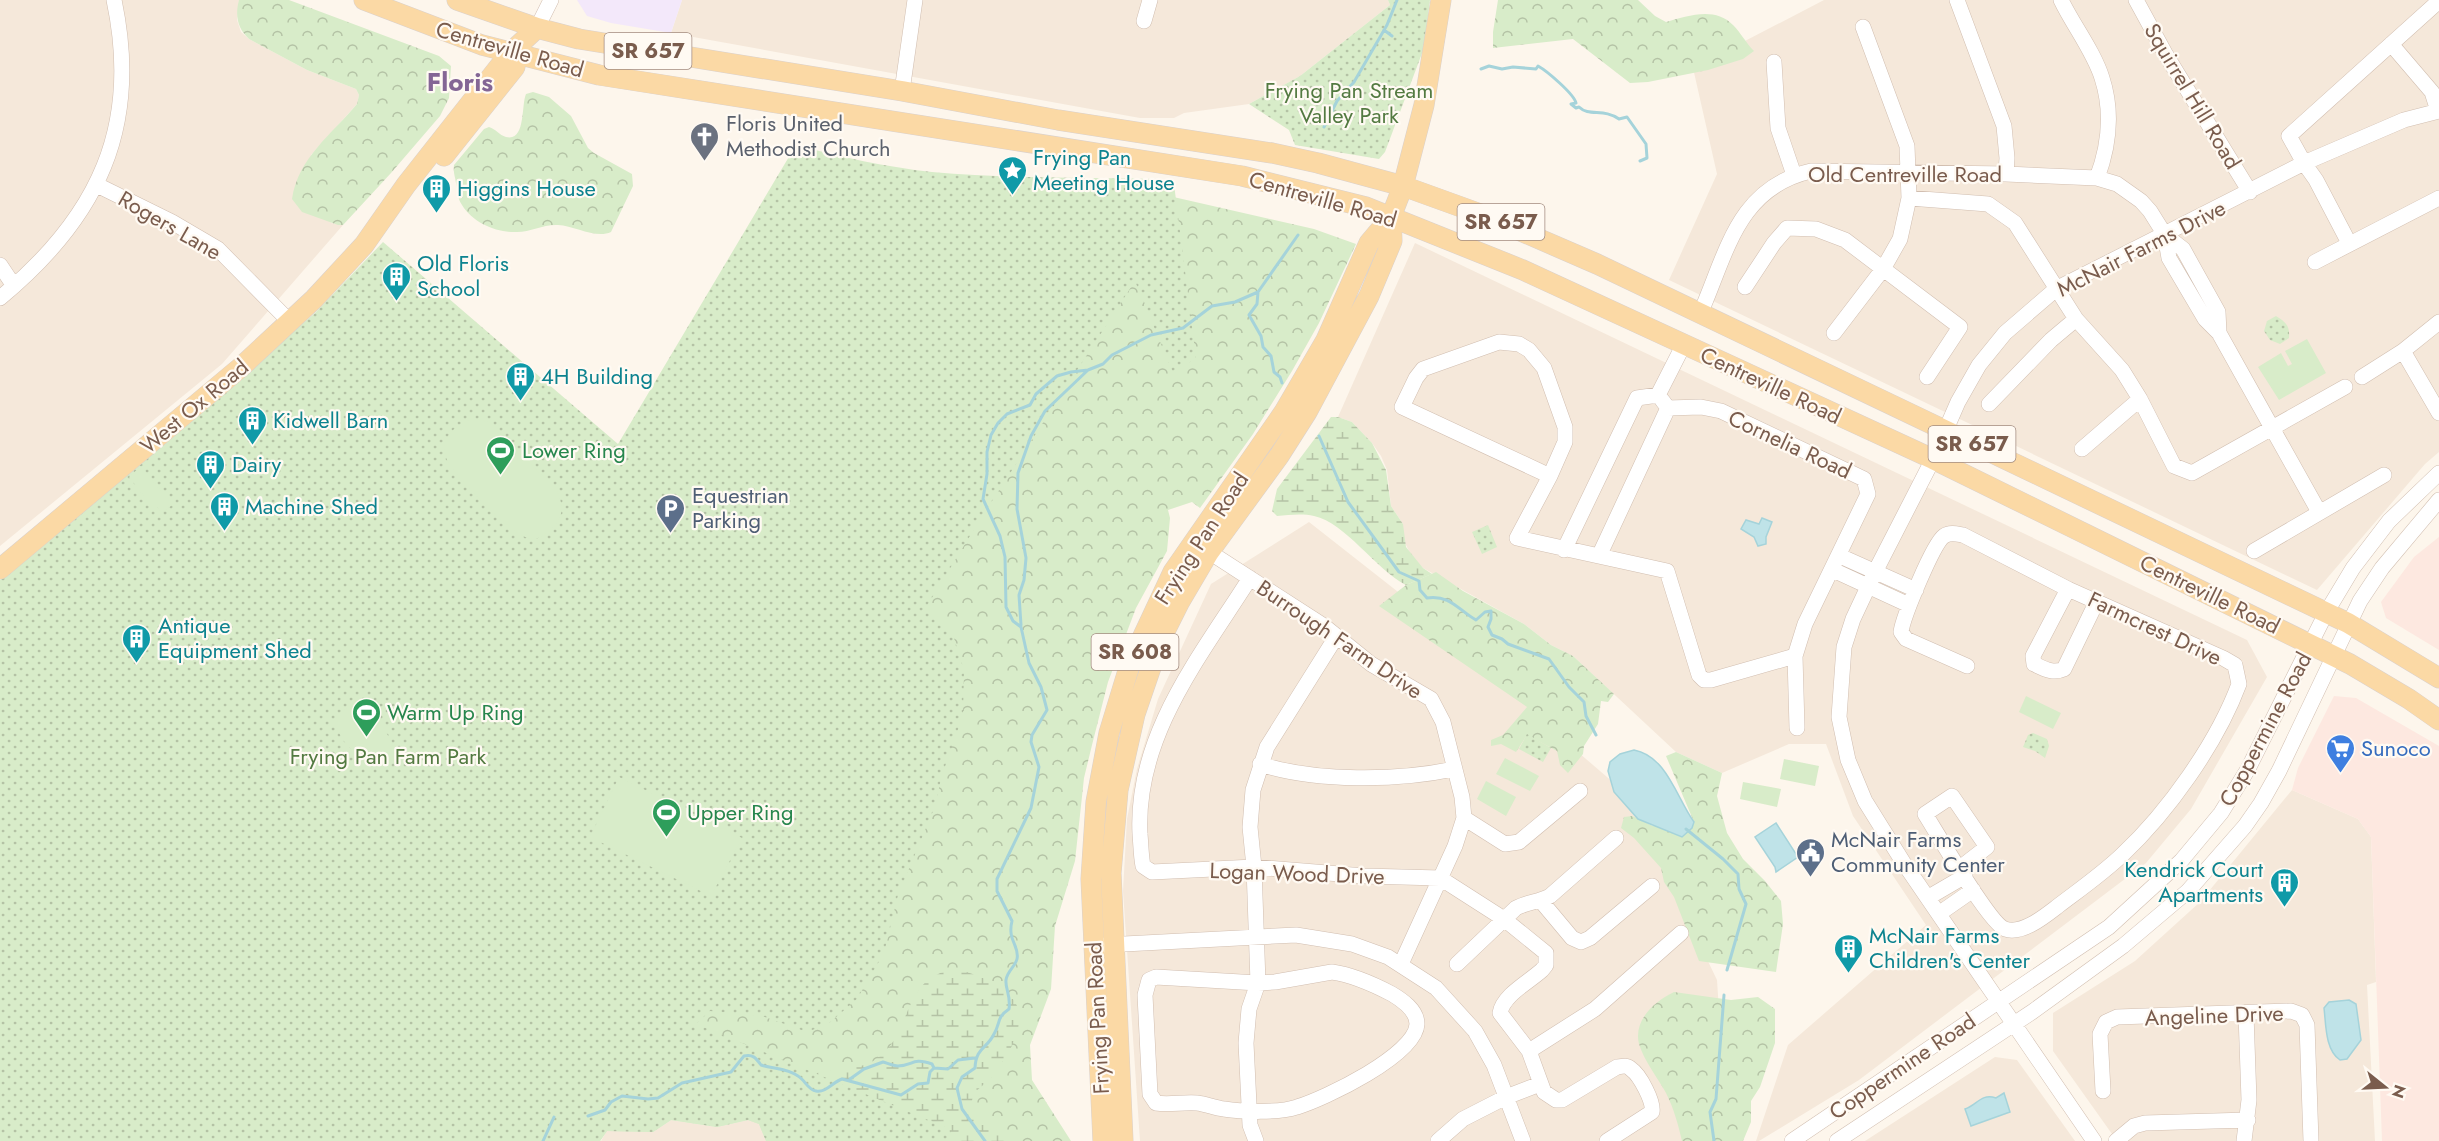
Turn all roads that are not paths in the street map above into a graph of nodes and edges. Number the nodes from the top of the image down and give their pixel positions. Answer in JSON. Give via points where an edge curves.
{"nodes":[{"id":1,"x":114,"y":0,"type":"edge"},
{"id":2,"x":364,"y":0,"type":"edge"},
{"id":3,"x":457,"y":0,"type":"edge"},
{"id":4,"x":551,"y":0,"type":"edge"},
{"id":5,"x":915,"y":0,"type":"edge"},
{"id":6,"x":1150,"y":0,"type":"edge"},
{"id":7,"x":1441,"y":0,"type":"edge"},
{"id":8,"x":1957,"y":0,"type":"edge"},
{"id":9,"x":2061,"y":0,"type":"edge"},
{"id":10,"x":2136,"y":0,"type":"edge"},
{"id":11,"x":2439,"y":1,"type":"edge"},
{"id":12,"x":1144,"y":21,"type":"dead end"},
{"id":13,"x":1863,"y":27,"type":"dead end"},
{"id":14,"x":537,"y":28,"type":"junction"},
{"id":15,"x":2391,"y":44,"type":"junction"},
{"id":16,"x":516,"y":55,"type":"junction"},
{"id":17,"x":1774,"y":62,"type":"dead end"},
{"id":18,"x":902,"y":91,"type":"junction"},
{"id":19,"x":2439,"y":111,"type":"edge"},
{"id":20,"x":2304,"y":163,"type":"junction"},
{"id":21,"x":1909,"y":172,"type":"junction"},
{"id":22,"x":2006,"y":174,"type":"junction"},
{"id":23,"x":1794,"y":175,"type":"junction"},
{"id":24,"x":2097,"y":178,"type":"junction"},
{"id":25,"x":97,"y":184,"type":"junction"},
{"id":26,"x":1403,"y":186,"type":"junction"},
{"id":27,"x":2250,"y":192,"type":"junction"},
{"id":28,"x":1909,"y":198,"type":"junction"},
{"id":29,"x":2439,"y":198,"type":"edge"},
{"id":30,"x":1391,"y":217,"type":"junction"},
{"id":31,"x":2165,"y":235,"type":"junction"},
{"id":32,"x":2349,"y":243,"type":"junction"},
{"id":33,"x":2315,"y":262,"type":"dead end"},
{"id":34,"x":0,"y":265,"type":"edge"},
{"id":35,"x":1884,"y":268,"type":"junction"},
{"id":36,"x":14,"y":286,"type":"junction"},
{"id":37,"x":1745,"y":286,"type":"dead end"},
{"id":38,"x":2056,"y":289,"type":"junction"},
{"id":39,"x":0,"y":298,"type":"edge"},
{"id":40,"x":1700,"y":314,"type":"junction"},
{"id":41,"x":2076,"y":320,"type":"junction"},
{"id":42,"x":291,"y":322,"type":"junction"},
{"id":43,"x":2439,"y":322,"type":"edge"},
{"id":44,"x":1834,"y":333,"type":"dead end"},
{"id":45,"x":1684,"y":344,"type":"junction"},
{"id":46,"x":2403,"y":351,"type":"junction"},
{"id":47,"x":1927,"y":377,"type":"dead end"},
{"id":48,"x":2361,"y":377,"type":"dead end"},
{"id":49,"x":2344,"y":387,"type":"dead end"},
{"id":50,"x":1658,"y":395,"type":"junction"},
{"id":51,"x":2140,"y":399,"type":"junction"},
{"id":52,"x":1989,"y":404,"type":"dead end"},
{"id":53,"x":1668,"y":408,"type":"junction"},
{"id":54,"x":2439,"y":412,"type":"edge"},
{"id":55,"x":2273,"y":428,"type":"junction"},
{"id":56,"x":1944,"y":431,"type":"junction"},
{"id":57,"x":2082,"y":449,"type":"dead end"},
{"id":58,"x":1933,"y":459,"type":"junction"},
{"id":59,"x":2439,"y":473,"type":"edge"},
{"id":60,"x":2384,"y":475,"type":"dead end"},
{"id":61,"x":1550,"y":476,"type":"junction"},
{"id":62,"x":2439,"y":500,"type":"edge"},
{"id":63,"x":2319,"y":512,"type":"junction"},
{"id":64,"x":1193,"y":541,"type":"junction"},
{"id":65,"x":1564,"y":550,"type":"junction"},
{"id":66,"x":2254,"y":551,"type":"dead end"},
{"id":67,"x":1209,"y":552,"type":"junction"},
{"id":68,"x":1599,"y":556,"type":"junction"},
{"id":69,"x":1836,"y":563,"type":"junction"},
{"id":70,"x":0,"y":569,"type":"edge"},
{"id":71,"x":1875,"y":572,"type":"junction"},
{"id":72,"x":1250,"y":578,"type":"junction"},
{"id":73,"x":1868,"y":587,"type":"junction"},
{"id":74,"x":2068,"y":589,"type":"junction"},
{"id":75,"x":1916,"y":590,"type":"junction"},
{"id":76,"x":2097,"y":602,"type":"junction"},
{"id":77,"x":1909,"y":605,"type":"junction"},
{"id":78,"x":2326,"y":613,"type":"junction"},
{"id":79,"x":2348,"y":624,"type":"junction"},
{"id":80,"x":1336,"y":637,"type":"junction"},
{"id":81,"x":2310,"y":644,"type":"junction"},
{"id":82,"x":2333,"y":655,"type":"junction"},
{"id":83,"x":1795,"y":656,"type":"junction"},
{"id":84,"x":1967,"y":666,"type":"dead end"},
{"id":85,"x":2439,"y":678,"type":"edge"},
{"id":86,"x":2439,"y":720,"type":"edge"},
{"id":87,"x":1797,"y":728,"type":"dead end"},
{"id":88,"x":1260,"y":764,"type":"junction"},
{"id":89,"x":1454,"y":769,"type":"junction"},
{"id":90,"x":1580,"y":791,"type":"dead end"},
{"id":91,"x":1464,"y":818,"type":"junction"},
{"id":92,"x":1616,"y":838,"type":"dead end"},
{"id":93,"x":1254,"y":867,"type":"junction"},
{"id":94,"x":1963,"y":872,"type":"junction"},
{"id":95,"x":1440,"y":878,"type":"junction"},
{"id":96,"x":1652,"y":886,"type":"dead end"},
{"id":97,"x":1973,"y":890,"type":"junction"},
{"id":98,"x":1929,"y":897,"type":"junction"},
{"id":99,"x":1541,"y":901,"type":"junction"},
{"id":100,"x":1940,"y":913,"type":"junction"},
{"id":101,"x":1504,"y":919,"type":"junction"},
{"id":102,"x":1681,"y":933,"type":"dead end"},
{"id":103,"x":1257,"y":937,"type":"junction"},
{"id":104,"x":1093,"y":945,"type":"junction"},
{"id":105,"x":1114,"y":945,"type":"junction"},
{"id":106,"x":1401,"y":964,"type":"junction"},
{"id":107,"x":1457,"y":964,"type":"dead end"},
{"id":108,"x":1258,"y":983,"type":"junction"},
{"id":109,"x":1998,"y":1001,"type":"junction"},
{"id":110,"x":2246,"y":1014,"type":"junction"},
{"id":111,"x":2013,"y":1023,"type":"junction"},
{"id":112,"x":1529,"y":1051,"type":"junction"},
{"id":113,"x":1540,"y":1084,"type":"junction"},
{"id":114,"x":2103,"y":1091,"type":"dead end"},
{"id":115,"x":1506,"y":1097,"type":"junction"},
{"id":116,"x":1249,"y":1111,"type":"junction"},
{"id":117,"x":2248,"y":1120,"type":"junction"},
{"id":118,"x":1103,"y":1141,"type":"edge"},
{"id":119,"x":1123,"y":1141,"type":"edge"},
{"id":120,"x":1256,"y":1141,"type":"edge"},
{"id":121,"x":1438,"y":1141,"type":"edge"},
{"id":122,"x":1522,"y":1141,"type":"edge"},
{"id":123,"x":1607,"y":1141,"type":"edge"},
{"id":124,"x":1792,"y":1141,"type":"edge"},
{"id":125,"x":1837,"y":1141,"type":"edge"},
{"id":126,"x":2094,"y":1141,"type":"edge"},
{"id":127,"x":2116,"y":1141,"type":"edge"},
{"id":128,"x":2244,"y":1141,"type":"edge"},
{"id":129,"x":2311,"y":1141,"type":"edge"}],
"edges":[{"from":1,"to":25,"type":"street","via":[[123,49],[122,94],[112,144]]},
{"from":2,"to":16,"type":"main road","name":"Centreville Road","number":"SR 657"},
{"from":3,"to":14,"type":"main road","name":"Centreville Road","number":"SR 657"},
{"from":4,"to":14,"type":"street","name":"West Ox Road"},
{"from":5,"to":18,"type":"street"},
{"from":6,"to":12,"type":"street"},
{"from":7,"to":26,"type":"main road","name":"Frying Pan Road","number":"SR 608","via":[[1428,86]]},
{"from":8,"to":22,"type":"street","via":[[2004,126]]},
{"from":9,"to":24,"type":"street","via":[[2102,77],[2109,107],[2108,144]]},
{"from":10,"to":27,"type":"street","name":"Squirrel Hill Road"},
{"from":11,"to":15,"type":"street"},
{"from":13,"to":21,"type":"street","via":[[1907,146]]},
{"from":14,"to":16,"type":"main road","name":"West Ox Road"},
{"from":14,"to":18,"type":"main road","name":"Centreville Road","number":"SR 657","via":[[620,46]]},
{"from":15,"to":19,"type":"street","via":[[2432,92]]},
{"from":15,"to":20,"type":"street","via":[[2289,136]]},
{"from":16,"to":30,"type":"main road","name":"Centreville Road","number":"SR 657","via":[[635,81],[1242,176],[1344,200]]},
{"from":16,"to":42,"type":"main road","name":"West Ox Road","via":[[406,185],[343,269]]},
{"from":17,"to":23,"type":"street","via":[[1778,128]]},
{"from":18,"to":26,"type":"main road","name":"Centreville Road","number":"SR 657","via":[[1272,153]]},
{"from":19,"to":20,"type":"street","name":"McNair Farms Drive","via":[[2385,127]]},
{"from":20,"to":27,"type":"street","name":"McNair Farms Drive"},
{"from":20,"to":32,"type":"street"},
{"from":21,"to":22,"type":"street","name":"Old Centreville Road"},
{"from":21,"to":23,"type":"street","name":"Old Centreville Road","via":[[1811,171]]},
{"from":21,"to":28,"type":"street"},
{"from":22,"to":24,"type":"street","name":"Old Centreville Road"},
{"from":23,"to":40,"type":"street","name":"Old Centreville Road","via":[[1763,194],[1741,217]]},
{"from":24,"to":31,"type":"street","name":"Old Centreville Road","via":[[2117,184],[2141,201]]},
{"from":25,"to":36,"type":"street","via":[[66,232]]},
{"from":25,"to":42,"type":"street","name":"Rogers Lane","via":[[218,249]]},
{"from":26,"to":30,"type":"main road","name":"Frying Pan Road","number":"SR 608"},
{"from":26,"to":40,"type":"main road","name":"Centreville Road","number":"SR 657","via":[[1540,238]]},
{"from":27,"to":31,"type":"street","name":"McNair Farms Drive"},
{"from":28,"to":35,"type":"street","via":[[1900,239]]},
{"from":28,"to":38,"type":"street","via":[[1988,204],[2015,223]]},
{"from":29,"to":32,"type":"street"},
{"from":30,"to":45,"type":"main road","name":"Centreville Road","number":"SR 657","via":[[1523,270]]},
{"from":30,"to":64,"type":"main road","name":"Frying Pan Road","number":"SR 608","via":[[1369,243],[1326,340],[1293,397]]},
{"from":30,"to":67,"type":"main road","name":"Frying Pan Road","number":"SR 608","via":[[1392,242],[1370,296],[1327,377],[1279,456]]},
{"from":31,"to":38,"type":"street","name":"McNair Farms Drive"},
{"from":31,"to":55,"type":"street","name":"Old Centreville Road","via":[[2169,258],[2205,319],[2219,333]]},
{"from":32,"to":33,"type":"street"},
{"from":34,"to":36,"type":"street"},
{"from":35,"to":37,"type":"street","via":[[1845,240],[1816,229],[1787,228]]},
{"from":35,"to":44,"type":"street"},
{"from":35,"to":47,"type":"street","via":[[1960,327]]},
{"from":36,"to":39,"type":"street"},
{"from":38,"to":41,"type":"street"},
{"from":38,"to":56,"type":"street","name":"McNair Farms Drive","via":[[2005,333],[1979,365]]},
{"from":40,"to":56,"type":"main road","name":"Centreville Road","number":"SR 657"},
{"from":41,"to":51,"type":"street","via":[[2122,370]]},
{"from":41,"to":52,"type":"street"},
{"from":42,"to":70,"type":"main road","name":"West Ox Road"},
{"from":43,"to":46,"type":"street"},
{"from":45,"to":50,"type":"street"},
{"from":45,"to":58,"type":"main road","name":"Centreville Road","number":"SR 657"},
{"from":46,"to":48,"type":"street"},
{"from":46,"to":54,"type":"street"},
{"from":49,"to":55,"type":"street"},
{"from":50,"to":53,"type":"street"},
{"from":50,"to":65,"type":"street","via":[[1637,398]]},
{"from":51,"to":55,"type":"street","via":[[2174,466],[2192,473]]},
{"from":51,"to":57,"type":"street"},
{"from":53,"to":68,"type":"street"},
{"from":53,"to":69,"type":"street","name":"Cornelia Road","via":[[1722,411],[1864,478],[1868,494]]},
{"from":55,"to":63,"type":"street","name":"Old Centreville Road"},
{"from":56,"to":58,"type":"street","name":"McNair Farms Drive"},
{"from":56,"to":78,"type":"main road","name":"Centreville Road","number":"SR 657"},
{"from":58,"to":71,"type":"street","name":"McNair Farms Drive"},
{"from":58,"to":81,"type":"main road","name":"Centreville Road","number":"SR 657"},
{"from":59,"to":78,"type":"street","name":"Coppermine Road","via":[[2389,520],[2359,558]]},
{"from":60,"to":63,"type":"street"},
{"from":61,"to":61,"type":"street","via":[[1565,442],[1565,427],[1544,368],[1529,350],[1519,344],[1499,342],[1423,369],[1402,407]]},
{"from":61,"to":65,"type":"street","via":[[1517,538]]},
{"from":62,"to":79,"type":"street","name":"Coppermine Road","via":[[2382,568]]},
{"from":63,"to":66,"type":"street"},
{"from":64,"to":67,"type":"street","name":"Burrough Farm Drive"},
{"from":64,"to":104,"type":"main road","name":"Frying Pan Road","number":"SR 608","via":[[1146,625],[1108,733],[1093,830]]},
{"from":65,"to":68,"type":"street"},
{"from":67,"to":72,"type":"street","name":"Burrough Farm Drive"},
{"from":67,"to":105,"type":"main road","name":"Frying Pan Road","number":"SR 608","via":[[1160,641],[1124,757],[1112,845]]},
{"from":68,"to":83,"type":"street","via":[[1667,571],[1699,675],[1704,680]]},
{"from":69,"to":71,"type":"street"},
{"from":69,"to":73,"type":"street"},
{"from":69,"to":83,"type":"street","name":"Cornelia Road","via":[[1805,624]]},
{"from":71,"to":73,"type":"street","name":"McNair Farms Drive"},
{"from":71,"to":75,"type":"street"},
{"from":72,"to":80,"type":"street","name":"Burrough Farm Drive"},
{"from":72,"to":93,"type":"street","name":"Logan Wood Drive","via":[[1163,717],[1142,784],[1139,813],[1143,866],[1152,872]]},
{"from":73,"to":77,"type":"street"},
{"from":73,"to":98,"type":"street","name":"McNair Farms Drive","via":[[1844,647],[1839,717],[1842,739],[1865,801]]},
{"from":74,"to":75,"type":"street","name":"Farmcrest Drive","via":[[1953,533],[1943,537]]},
{"from":74,"to":76,"type":"street","name":"Farmcrest Drive"},
{"from":74,"to":76,"type":"street","via":[[2033,656],[2034,663],[2045,670],[2064,669]]},
{"from":75,"to":77,"type":"street","name":"Farmcrest Drive"},
{"from":76,"to":97,"type":"street","name":"Farmcrest Drive","via":[[2235,665],[2239,684],[2236,693],[2211,740],[2161,812],[2122,855],[2085,886],[2043,917],[2016,930],[2004,929],[1995,921]]},
{"from":77,"to":84,"type":"street","name":"Farmcrest Drive","via":[[1901,632],[1906,639]]},
{"from":78,"to":79,"type":"main road","name":"Centreville Road","number":"SR 657"},
{"from":78,"to":81,"type":"street","name":"Coppermine Road"},
{"from":79,"to":82,"type":"street","name":"Coppermine Road"},
{"from":79,"to":85,"type":"main road","name":"Centreville Road","number":"SR 657"},
{"from":80,"to":88,"type":"street"},
{"from":80,"to":89,"type":"street","name":"Burrough Farm Drive","via":[[1371,664],[1431,699],[1443,722]]},
{"from":81,"to":82,"type":"main road","name":"Centreville Road","number":"SR 657"},
{"from":81,"to":109,"type":"street","name":"Coppermine Road","via":[[2248,769],[2221,813],[2181,861],[2109,927]]},
{"from":82,"to":86,"type":"main road","name":"Centreville Road","number":"SR 657"},
{"from":82,"to":111,"type":"street","name":"Coppermine Road","via":[[2279,771],[2245,826],[2169,909]]},
{"from":83,"to":87,"type":"street","name":"Cornelia Road"},
{"from":88,"to":89,"type":"street","via":[[1290,772],[1355,777],[1422,776]]},
{"from":88,"to":93,"type":"street","via":[[1250,827]]},
{"from":89,"to":91,"type":"street","name":"Burrough Farm Drive"},
{"from":90,"to":91,"type":"street","via":[[1513,844],[1506,844]]},
{"from":91,"to":95,"type":"street","name":"Burrough Farm Drive"},
{"from":92,"to":99,"type":"street"},
{"from":93,"to":95,"type":"street","name":"Logan Wood Drive"},
{"from":93,"to":103,"type":"street"},
{"from":94,"to":94,"type":"street","name":"Farmcrest Drive","via":[[1925,814],[1952,796],[1987,847]]},
{"from":94,"to":97,"type":"street","name":"Farmcrest Drive"},
{"from":94,"to":98,"type":"street","name":"Farmcrest Drive"},
{"from":95,"to":101,"type":"street"},
{"from":95,"to":106,"type":"street","name":"Burrough Farm Drive"},
{"from":96,"to":99,"type":"street","via":[[1581,942],[1572,938]]},
{"from":97,"to":100,"type":"street"},
{"from":98,"to":100,"type":"street","name":"McNair Farms Drive"},
{"from":99,"to":101,"type":"street","via":[[1526,902]]},
{"from":100,"to":109,"type":"street","name":"McNair Farms Drive"},
{"from":101,"to":107,"type":"street"},
{"from":101,"to":112,"type":"street","via":[[1541,948],[1547,958],[1542,970],[1502,1005],[1500,1013]]},
{"from":102,"to":112,"type":"street","via":[[1595,1009]]},
{"from":103,"to":105,"type":"street"},
{"from":103,"to":106,"type":"street","via":[[1296,935],[1334,939]]},
{"from":103,"to":108,"type":"street"},
{"from":104,"to":105,"type":"street"},
{"from":104,"to":118,"type":"main road","name":"Frying Pan Road","number":"SR 608"},
{"from":105,"to":119,"type":"main road","name":"Frying Pan Road","number":"SR 608"},
{"from":106,"to":115,"type":"street","via":[[1436,988],[1469,1023],[1494,1065]]},
{"from":108,"to":116,"type":"street","via":[[1246,1025]]},
{"from":108,"to":116,"type":"street","via":[[1156,977],[1146,987],[1152,1099],[1161,1104],[1193,1103]]},
{"from":108,"to":116,"type":"street","via":[[1332,972],[1344,974],[1396,996],[1413,1011],[1417,1026],[1410,1041],[1391,1057],[1315,1101],[1294,1108]]},
{"from":109,"to":111,"type":"street","name":"McNair Farms Drive"},
{"from":109,"to":124,"type":"street","name":"Coppermine Road"},
{"from":110,"to":114,"type":"street","name":"Angeline Drive","via":[[2117,1017],[2106,1022],[2100,1034]]},
{"from":110,"to":117,"type":"street"},
{"from":110,"to":129,"type":"street","name":"Angeline Drive","via":[[2291,1011],[2302,1015],[2307,1025]]},
{"from":111,"to":125,"type":"street","name":"Coppermine Road"},
{"from":111,"to":126,"type":"street","name":"McNair Farms Drive"},
{"from":112,"to":113,"type":"street"},
{"from":113,"to":115,"type":"street"},
{"from":113,"to":123,"type":"street","via":[[1550,1097],[1562,1100],[1617,1067],[1633,1070],[1652,1102],[1652,1112]]},
{"from":115,"to":121,"type":"street","via":[[1463,1119]]},
{"from":115,"to":122,"type":"street"},
{"from":116,"to":120,"type":"street"},
{"from":117,"to":127,"type":"street","via":[[2145,1123],[2134,1126]]},
{"from":117,"to":128,"type":"street"}]}
